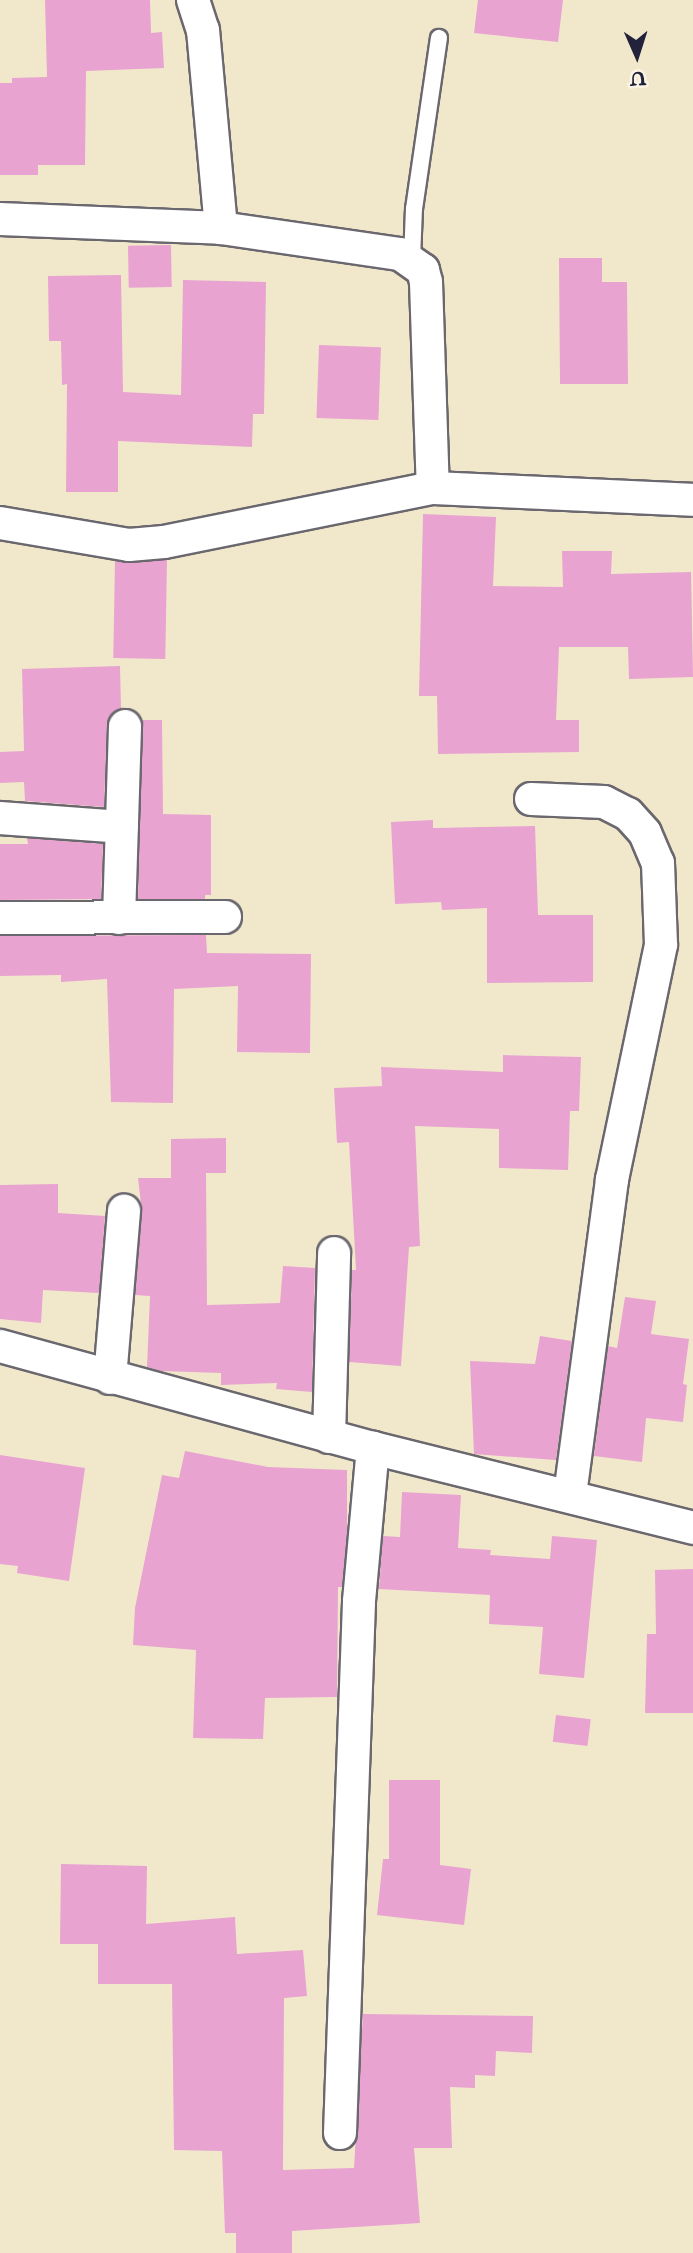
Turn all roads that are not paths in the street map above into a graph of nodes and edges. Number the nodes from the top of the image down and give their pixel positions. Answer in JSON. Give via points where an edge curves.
{"nodes":[{"id":1,"x":192,"y":0,"type":"edge"},
{"id":2,"x":439,"y":38,"type":"dead end"},
{"id":3,"x":0,"y":219,"type":"edge"},
{"id":4,"x":221,"y":228,"type":"junction"},
{"id":5,"x":412,"y":260,"type":"junction"},
{"id":6,"x":433,"y":488,"type":"junction"},
{"id":7,"x":693,"y":500,"type":"edge"},
{"id":8,"x":0,"y":523,"type":"edge"},
{"id":9,"x":125,"y":726,"type":"dead end"},
{"id":10,"x":531,"y":799,"type":"dead end"},
{"id":11,"x":0,"y":818,"type":"edge"},
{"id":12,"x":122,"y":827,"type":"junction"},
{"id":13,"x":225,"y":917,"type":"dead end"},
{"id":14,"x":0,"y":918,"type":"edge"},
{"id":15,"x":119,"y":918,"type":"junction"},
{"id":16,"x":124,"y":1211,"type":"dead end"},
{"id":17,"x":334,"y":1253,"type":"dead end"},
{"id":18,"x":0,"y":1346,"type":"edge"},
{"id":19,"x":110,"y":1378,"type":"junction"},
{"id":20,"x":329,"y":1437,"type":"junction"},
{"id":21,"x":373,"y":1448,"type":"junction"},
{"id":22,"x":570,"y":1495,"type":"junction"},
{"id":23,"x":693,"y":1528,"type":"edge"},
{"id":24,"x":340,"y":2133,"type":"dead end"}],
"edges":[{"from":1,"to":4,"type":"street","via":[[204,30]]},
{"from":2,"to":5,"type":"lane","via":[[414,209]]},
{"from":3,"to":4,"type":"street"},
{"from":4,"to":5,"type":"street","via":[[387,252]]},
{"from":5,"to":6,"type":"street","via":[[423,270],[426,282]]},
{"from":6,"to":7,"type":"street"},
{"from":6,"to":8,"type":"street","via":[[164,542],[129,545]]},
{"from":9,"to":12,"type":"street"},
{"from":10,"to":22,"type":"street","via":[[604,802],[628,814],[645,833],[658,863],[661,945],[612,1180]]},
{"from":11,"to":12,"type":"street"},
{"from":12,"to":15,"type":"street"},
{"from":13,"to":15,"type":"street"},
{"from":14,"to":15,"type":"street"},
{"from":16,"to":19,"type":"street"},
{"from":17,"to":20,"type":"street"},
{"from":18,"to":19,"type":"street"},
{"from":19,"to":20,"type":"street"},
{"from":20,"to":21,"type":"street"},
{"from":21,"to":22,"type":"street"},
{"from":21,"to":24,"type":"street","via":[[359,1601]]},
{"from":22,"to":23,"type":"street"}]}
